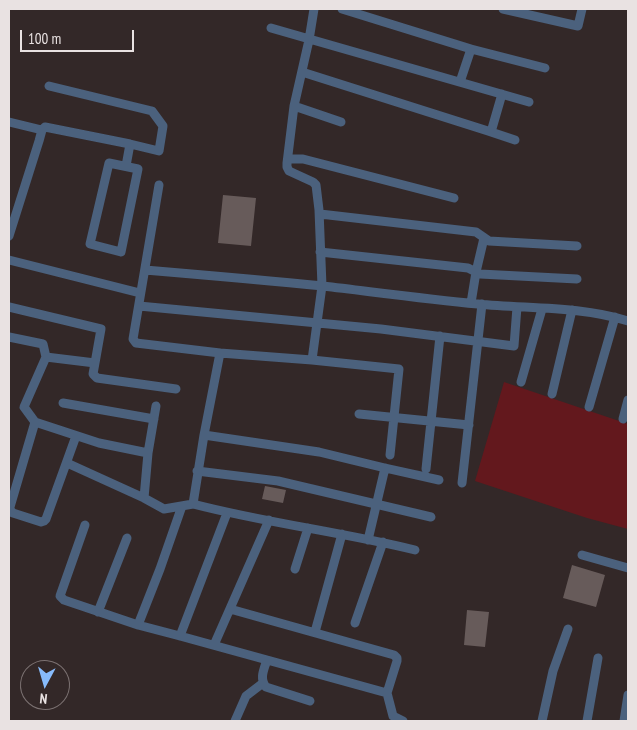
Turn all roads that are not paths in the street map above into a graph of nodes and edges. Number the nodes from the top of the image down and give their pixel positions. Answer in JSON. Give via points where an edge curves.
{"nodes":[{"id":1,"x":314,"y":9,"type":"edge"},
{"id":2,"x":342,"y":9,"type":"edge"},
{"id":3,"x":506,"y":9,"type":"edge"},
{"id":4,"x":582,"y":9,"type":"edge"},
{"id":5,"x":542,"y":13,"type":"edge"},
{"id":6,"x":271,"y":28,"type":"dead end"},
{"id":7,"x":309,"y":40,"type":"junction"},
{"id":8,"x":471,"y":49,"type":"junction"},
{"id":9,"x":545,"y":68,"type":"dead end"},
{"id":10,"x":302,"y":72,"type":"junction"},
{"id":11,"x":460,"y":82,"type":"junction"},
{"id":12,"x":49,"y":86,"type":"dead end"},
{"id":13,"x":502,"y":94,"type":"junction"},
{"id":14,"x":529,"y":102,"type":"dead end"},
{"id":15,"x":294,"y":106,"type":"junction"},
{"id":16,"x":9,"y":122,"type":"edge"},
{"id":17,"x":341,"y":122,"type":"dead end"},
{"id":18,"x":42,"y":130,"type":"junction"},
{"id":19,"x":491,"y":132,"type":"junction"},
{"id":20,"x":515,"y":140,"type":"dead end"},
{"id":21,"x":130,"y":144,"type":"junction"},
{"id":22,"x":288,"y":159,"type":"junction"},
{"id":23,"x":126,"y":166,"type":"junction"},
{"id":24,"x":159,"y":184,"type":"dead end"},
{"id":25,"x":454,"y":198,"type":"dead end"},
{"id":26,"x":320,"y":214,"type":"junction"},
{"id":27,"x":9,"y":236,"type":"edge"},
{"id":28,"x":484,"y":238,"type":"junction"},
{"id":29,"x":577,"y":246,"type":"dead end"},
{"id":30,"x":320,"y":252,"type":"junction"},
{"id":31,"x":9,"y":260,"type":"edge"},
{"id":32,"x":145,"y":270,"type":"junction"},
{"id":33,"x":476,"y":272,"type":"junction"},
{"id":34,"x":577,"y":279,"type":"dead end"},
{"id":35,"x":322,"y":286,"type":"junction"},
{"id":36,"x":140,"y":293,"type":"junction"},
{"id":37,"x":471,"y":303,"type":"junction"},
{"id":38,"x":482,"y":304,"type":"junction"},
{"id":39,"x":139,"y":306,"type":"junction"},
{"id":40,"x":9,"y":307,"type":"edge"},
{"id":41,"x":517,"y":307,"type":"junction"},
{"id":42,"x":542,"y":309,"type":"junction"},
{"id":43,"x":572,"y":310,"type":"junction"},
{"id":44,"x":615,"y":317,"type":"junction"},
{"id":45,"x":628,"y":321,"type":"edge"},
{"id":46,"x":318,"y":323,"type":"junction"},
{"id":47,"x":440,"y":336,"type":"junction"},
{"id":48,"x":9,"y":338,"type":"edge"},
{"id":49,"x":478,"y":341,"type":"junction"},
{"id":50,"x":220,"y":353,"type":"junction"},
{"id":51,"x":46,"y":358,"type":"junction"},
{"id":52,"x":312,"y":360,"type":"junction"},
{"id":53,"x":94,"y":363,"type":"junction"},
{"id":54,"x":521,"y":382,"type":"dead end"},
{"id":55,"x":176,"y":389,"type":"dead end"},
{"id":56,"x":552,"y":394,"type":"dead end"},
{"id":57,"x":628,"y":400,"type":"edge"},
{"id":58,"x":63,"y":403,"type":"dead end"},
{"id":59,"x":156,"y":406,"type":"dead end"},
{"id":60,"x":589,"y":407,"type":"dead end"},
{"id":61,"x":360,"y":414,"type":"dead end"},
{"id":62,"x":394,"y":418,"type":"junction"},
{"id":63,"x":154,"y":419,"type":"junction"},
{"id":64,"x":623,"y":419,"type":"dead end"},
{"id":65,"x":431,"y":421,"type":"junction"},
{"id":66,"x":35,"y":422,"type":"junction"},
{"id":67,"x":469,"y":425,"type":"junction"},
{"id":68,"x":204,"y":435,"type":"junction"},
{"id":69,"x":76,"y":436,"type":"junction"},
{"id":70,"x":148,"y":453,"type":"junction"},
{"id":71,"x":390,"y":455,"type":"dead end"},
{"id":72,"x":66,"y":463,"type":"junction"},
{"id":73,"x":385,"y":468,"type":"junction"},
{"id":74,"x":426,"y":469,"type":"dead end"},
{"id":75,"x":197,"y":471,"type":"junction"},
{"id":76,"x":439,"y":480,"type":"dead end"},
{"id":77,"x":462,"y":483,"type":"dead end"},
{"id":78,"x":144,"y":498,"type":"junction"},
{"id":79,"x":193,"y":504,"type":"junction"},
{"id":80,"x":377,"y":504,"type":"junction"},
{"id":81,"x":182,"y":506,"type":"junction"},
{"id":82,"x":227,"y":512,"type":"junction"},
{"id":83,"x":431,"y":517,"type":"dead end"},
{"id":84,"x":269,"y":520,"type":"junction"},
{"id":85,"x":85,"y":526,"type":"dead end"},
{"id":86,"x":308,"y":528,"type":"junction"},
{"id":87,"x":342,"y":534,"type":"junction"},
{"id":88,"x":127,"y":538,"type":"dead end"},
{"id":89,"x":368,"y":540,"type":"junction"},
{"id":90,"x":383,"y":542,"type":"junction"},
{"id":91,"x":415,"y":550,"type":"dead end"},
{"id":92,"x":582,"y":556,"type":"dead end"},
{"id":93,"x":628,"y":568,"type":"edge"},
{"id":94,"x":295,"y":569,"type":"dead end"},
{"id":95,"x":230,"y":609,"type":"junction"},
{"id":96,"x":98,"y":612,"type":"junction"},
{"id":97,"x":355,"y":623,"type":"dead end"},
{"id":98,"x":138,"y":625,"type":"junction"},
{"id":99,"x":568,"y":629,"type":"dead end"},
{"id":100,"x":315,"y":632,"type":"junction"},
{"id":101,"x":180,"y":636,"type":"junction"},
{"id":102,"x":214,"y":645,"type":"junction"},
{"id":103,"x":598,"y":658,"type":"dead end"},
{"id":104,"x":267,"y":660,"type":"junction"},
{"id":105,"x":262,"y":683,"type":"junction"},
{"id":106,"x":387,"y":693,"type":"junction"},
{"id":107,"x":628,"y":695,"type":"edge"},
{"id":108,"x":310,"y":701,"type":"dead end"},
{"id":109,"x":234,"y":721,"type":"edge"},
{"id":110,"x":403,"y":721,"type":"edge"},
{"id":111,"x":542,"y":721,"type":"edge"},
{"id":112,"x":587,"y":721,"type":"edge"},
{"id":113,"x":624,"y":721,"type":"edge"}],
"edges":[{"from":1,"to":7,"type":"street"},
{"from":2,"to":8,"type":"street"},
{"from":3,"to":5,"type":"street"},
{"from":4,"to":5,"type":"street","via":[[578,26]]},
{"from":6,"to":7,"type":"street"},
{"from":7,"to":10,"type":"street"},
{"from":7,"to":11,"type":"street"},
{"from":8,"to":9,"type":"street"},
{"from":8,"to":11,"type":"street"},
{"from":10,"to":15,"type":"street"},
{"from":10,"to":19,"type":"street"},
{"from":11,"to":13,"type":"street"},
{"from":12,"to":21,"type":"street","via":[[152,111],[163,126],[159,151]]},
{"from":13,"to":14,"type":"street"},
{"from":13,"to":19,"type":"street"},
{"from":15,"to":17,"type":"street"},
{"from":15,"to":22,"type":"street"},
{"from":16,"to":18,"type":"street"},
{"from":18,"to":21,"type":"street","via":[[45,127]]},
{"from":18,"to":27,"type":"street"},
{"from":19,"to":20,"type":"street"},
{"from":21,"to":23,"type":"street"},
{"from":22,"to":25,"type":"street","via":[[303,159]]},
{"from":22,"to":26,"type":"street","via":[[289,171],[316,185]]},
{"from":23,"to":23,"type":"street","via":[[138,169],[121,252],[90,244],[109,163]]},
{"from":24,"to":32,"type":"street"},
{"from":26,"to":28,"type":"street","via":[[476,232]]},
{"from":26,"to":30,"type":"street"},
{"from":28,"to":29,"type":"street","via":[[489,241]]},
{"from":28,"to":33,"type":"street"},
{"from":30,"to":33,"type":"street","via":[[468,268]]},
{"from":30,"to":35,"type":"street"},
{"from":31,"to":36,"type":"street"},
{"from":32,"to":35,"type":"street"},
{"from":32,"to":36,"type":"street"},
{"from":33,"to":34,"type":"street"},
{"from":33,"to":37,"type":"street"},
{"from":35,"to":37,"type":"street"},
{"from":35,"to":46,"type":"street"},
{"from":36,"to":39,"type":"street"},
{"from":37,"to":38,"type":"street"},
{"from":38,"to":41,"type":"street"},
{"from":38,"to":49,"type":"street"},
{"from":39,"to":46,"type":"street"},
{"from":39,"to":50,"type":"street","via":[[133,339],[136,343]]},
{"from":40,"to":53,"type":"street","via":[[101,328]]},
{"from":41,"to":42,"type":"street"},
{"from":41,"to":49,"type":"street","via":[[514,346]]},
{"from":42,"to":43,"type":"street"},
{"from":42,"to":54,"type":"street"},
{"from":43,"to":44,"type":"street"},
{"from":43,"to":56,"type":"street"},
{"from":44,"to":45,"type":"street"},
{"from":44,"to":60,"type":"street"},
{"from":46,"to":47,"type":"street"},
{"from":46,"to":52,"type":"street"},
{"from":47,"to":49,"type":"street"},
{"from":47,"to":65,"type":"street"},
{"from":48,"to":51,"type":"street","via":[[43,344]]},
{"from":49,"to":67,"type":"street"},
{"from":50,"to":52,"type":"street"},
{"from":50,"to":68,"type":"street"},
{"from":51,"to":53,"type":"street"},
{"from":51,"to":66,"type":"street","via":[[24,408]]},
{"from":52,"to":62,"type":"street","via":[[399,369]]},
{"from":53,"to":55,"type":"street","via":[[93,374],[97,378]]},
{"from":57,"to":64,"type":"street"},
{"from":58,"to":63,"type":"street"},
{"from":59,"to":63,"type":"street"},
{"from":61,"to":62,"type":"street"},
{"from":62,"to":65,"type":"street"},
{"from":62,"to":71,"type":"street"},
{"from":63,"to":70,"type":"street"},
{"from":65,"to":67,"type":"street"},
{"from":65,"to":74,"type":"street"},
{"from":66,"to":69,"type":"street"},
{"from":66,"to":72,"type":"street","via":[[10,510],[44,521]]},
{"from":67,"to":77,"type":"street"},
{"from":68,"to":73,"type":"street","via":[[319,452]]},
{"from":68,"to":75,"type":"street"},
{"from":69,"to":70,"type":"street"},
{"from":69,"to":72,"type":"street"},
{"from":70,"to":78,"type":"street"},
{"from":72,"to":78,"type":"street"},
{"from":73,"to":76,"type":"street"},
{"from":73,"to":80,"type":"street"},
{"from":75,"to":79,"type":"street"},
{"from":75,"to":80,"type":"street","via":[[278,481]]},
{"from":78,"to":81,"type":"street","via":[[164,509]]},
{"from":79,"to":81,"type":"street"},
{"from":79,"to":82,"type":"street"},
{"from":80,"to":83,"type":"street"},
{"from":80,"to":89,"type":"street"},
{"from":81,"to":98,"type":"street"},
{"from":82,"to":84,"type":"street"},
{"from":82,"to":101,"type":"street"},
{"from":84,"to":86,"type":"street"},
{"from":84,"to":95,"type":"street"},
{"from":85,"to":96,"type":"street","via":[[60,596]]},
{"from":86,"to":87,"type":"street"},
{"from":86,"to":94,"type":"street"},
{"from":87,"to":89,"type":"street"},
{"from":87,"to":100,"type":"street"},
{"from":88,"to":96,"type":"street"},
{"from":89,"to":90,"type":"street"},
{"from":90,"to":91,"type":"street"},
{"from":90,"to":97,"type":"street"},
{"from":92,"to":93,"type":"street"},
{"from":95,"to":100,"type":"street"},
{"from":95,"to":102,"type":"street"},
{"from":96,"to":98,"type":"street"},
{"from":98,"to":101,"type":"street"},
{"from":99,"to":111,"type":"street","via":[[553,671]]},
{"from":100,"to":106,"type":"street","via":[[394,655],[397,661]]},
{"from":101,"to":102,"type":"street"},
{"from":102,"to":104,"type":"street"},
{"from":103,"to":112,"type":"street"},
{"from":104,"to":105,"type":"street"},
{"from":104,"to":106,"type":"street"},
{"from":105,"to":108,"type":"street"},
{"from":105,"to":109,"type":"street","via":[[246,696]]},
{"from":106,"to":110,"type":"street","via":[[393,716]]},
{"from":107,"to":113,"type":"street"}]}
